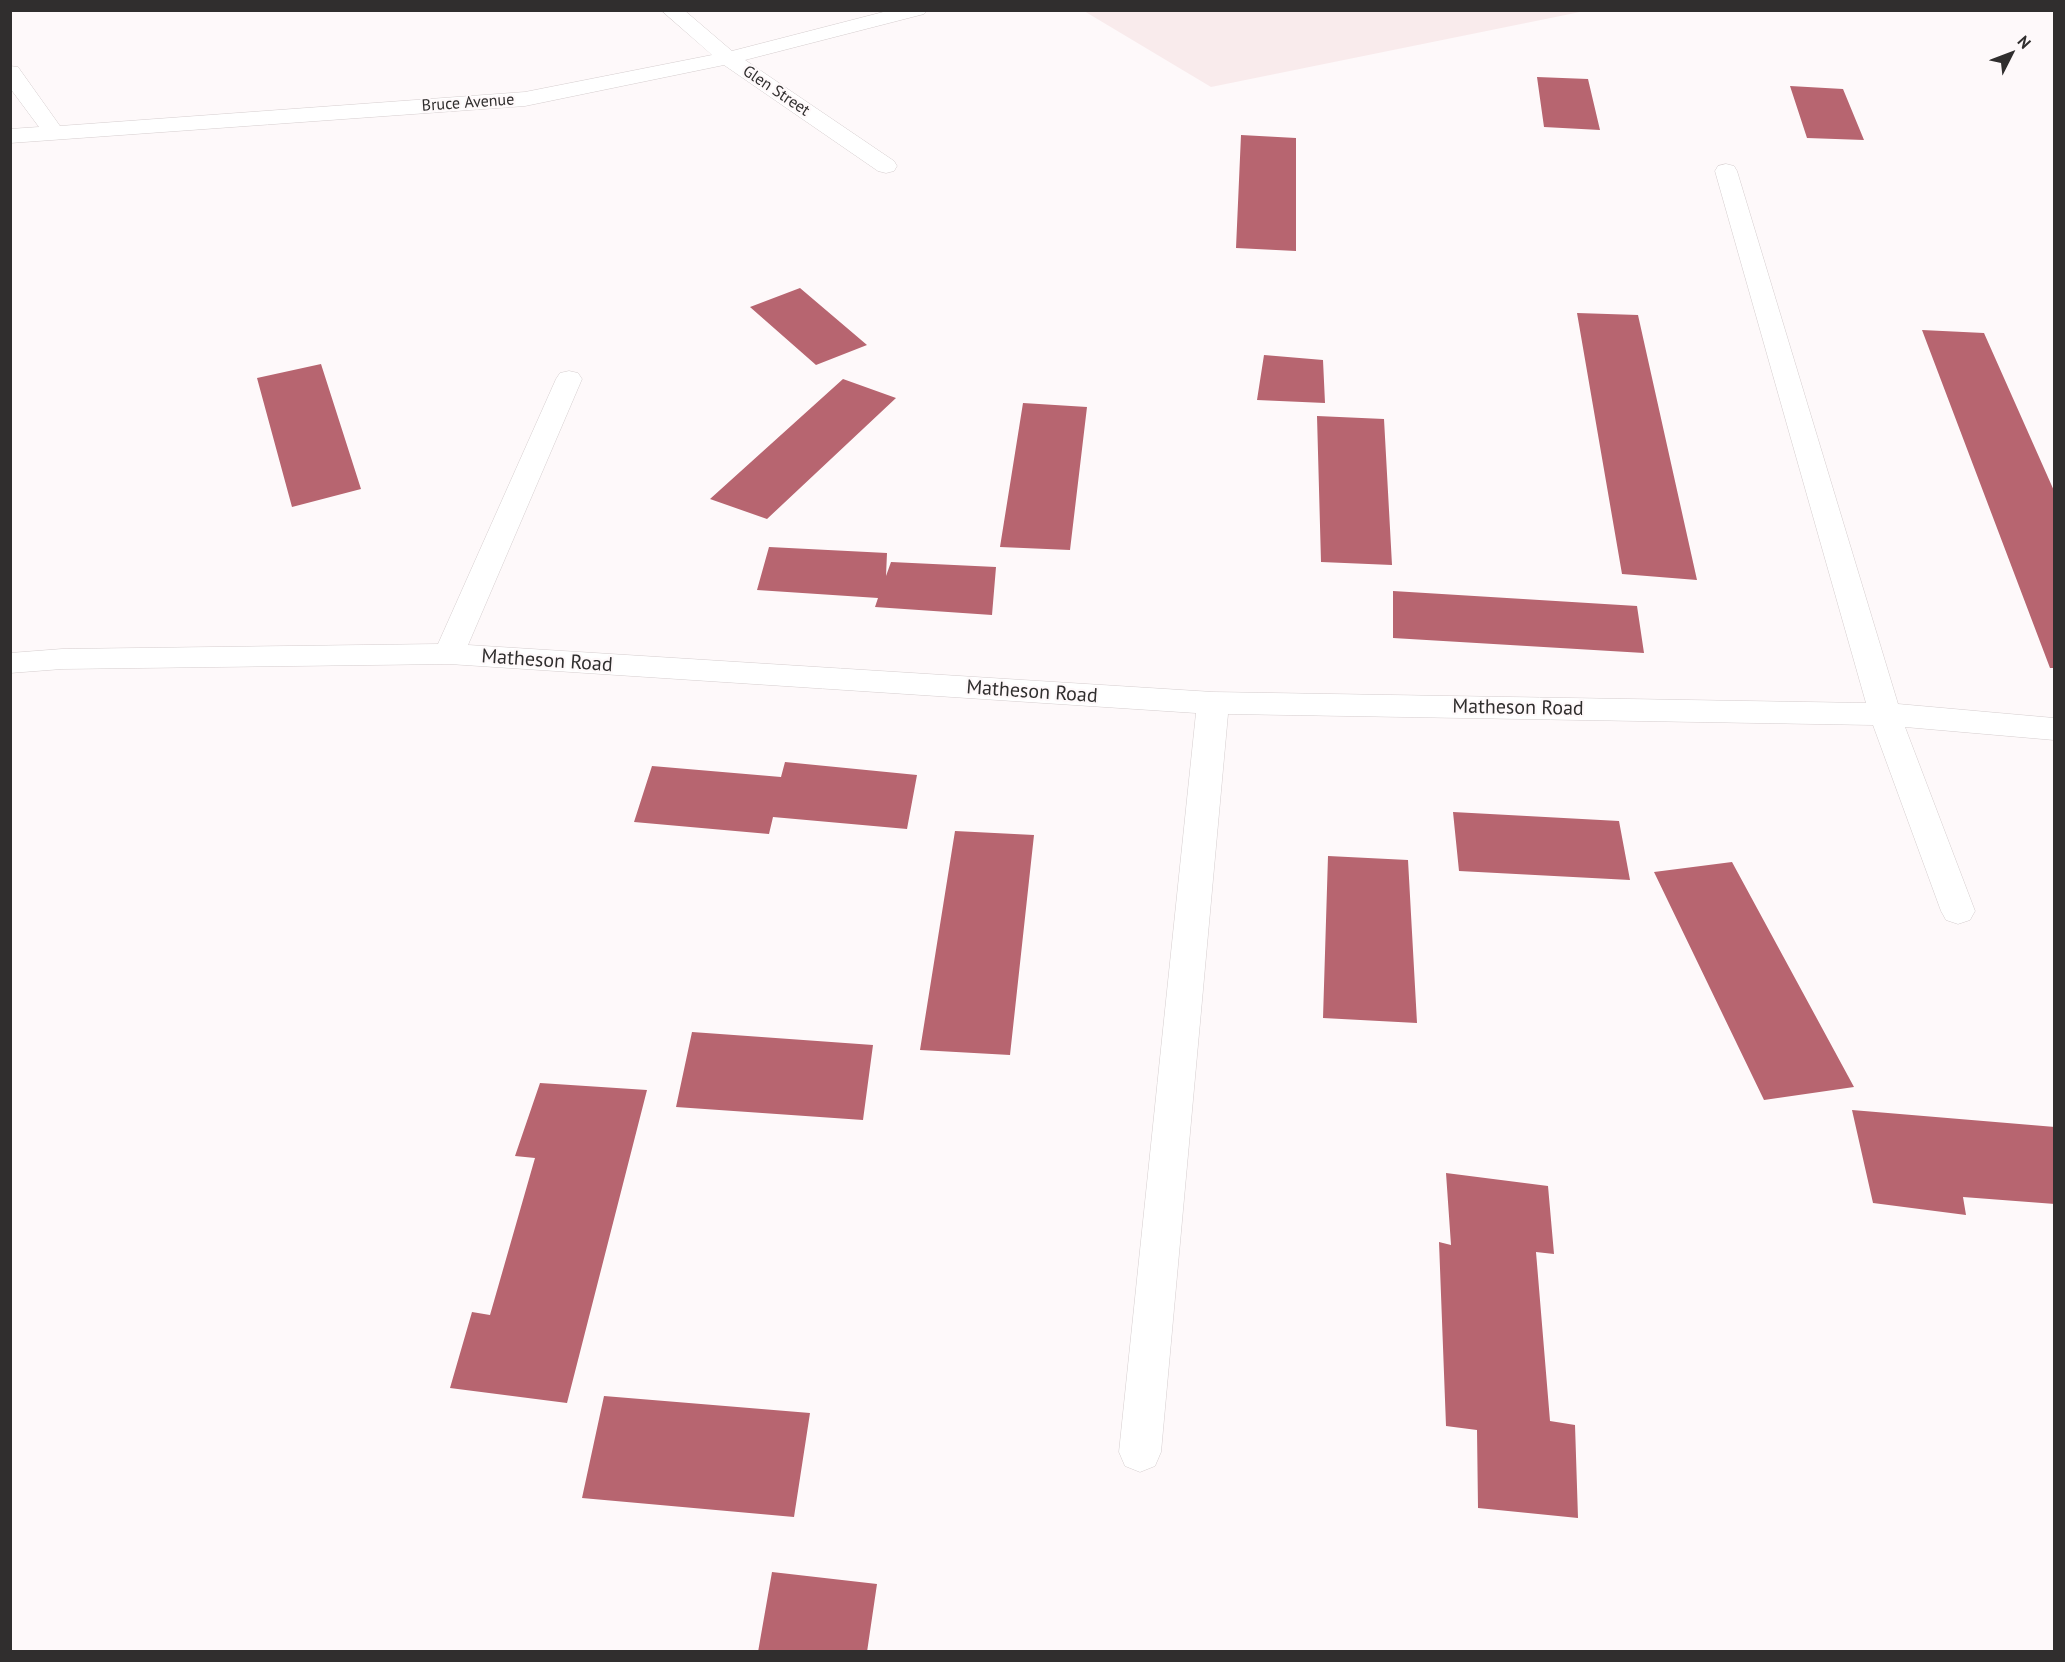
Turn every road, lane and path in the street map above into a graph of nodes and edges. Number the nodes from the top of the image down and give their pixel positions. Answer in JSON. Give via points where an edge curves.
{"nodes":[{"id":1,"x":671,"y":10,"type":"edge"},
{"id":2,"x":917,"y":10,"type":"edge"},
{"id":3,"x":728,"y":58,"type":"junction"},
{"id":4,"x":10,"y":72,"type":"edge"},
{"id":5,"x":54,"y":133,"type":"junction"},
{"id":6,"x":10,"y":136,"type":"edge"},
{"id":7,"x":886,"y":166,"type":"dead end"},
{"id":8,"x":1726,"y":171,"type":"dead end"},
{"id":9,"x":569,"y":379,"type":"dead end"},
{"id":10,"x":449,"y":654,"type":"junction"},
{"id":11,"x":10,"y":663,"type":"edge"},
{"id":12,"x":1213,"y":703,"type":"junction"},
{"id":13,"x":1886,"y":714,"type":"junction"},
{"id":14,"x":2055,"y":729,"type":"edge"},
{"id":15,"x":1958,"y":911,"type":"dead end"},
{"id":16,"x":1140,"y":1452,"type":"dead end"}],
"edges":[{"from":1,"to":3,"type":"street","name":"Glen Street"},
{"from":2,"to":3,"type":"street","name":"Bruce Avenue"},
{"from":3,"to":5,"type":"street","name":"Bruce Avenue","via":[[525,99]]},
{"from":3,"to":7,"type":"street","name":"Glen Street"},
{"from":4,"to":5,"type":"street"},
{"from":5,"to":6,"type":"street","name":"Bruce Avenue"},
{"from":8,"to":13,"type":"street"},
{"from":9,"to":10,"type":"street"},
{"from":10,"to":11,"type":"street","name":"Matheson Road","via":[[62,658]]},
{"from":10,"to":12,"type":"street","name":"Matheson Road"},
{"from":12,"to":13,"type":"street","name":"Matheson Road"},
{"from":12,"to":16,"type":"street"},
{"from":13,"to":14,"type":"street","name":"Matheson Road"},
{"from":13,"to":15,"type":"street"}]}
